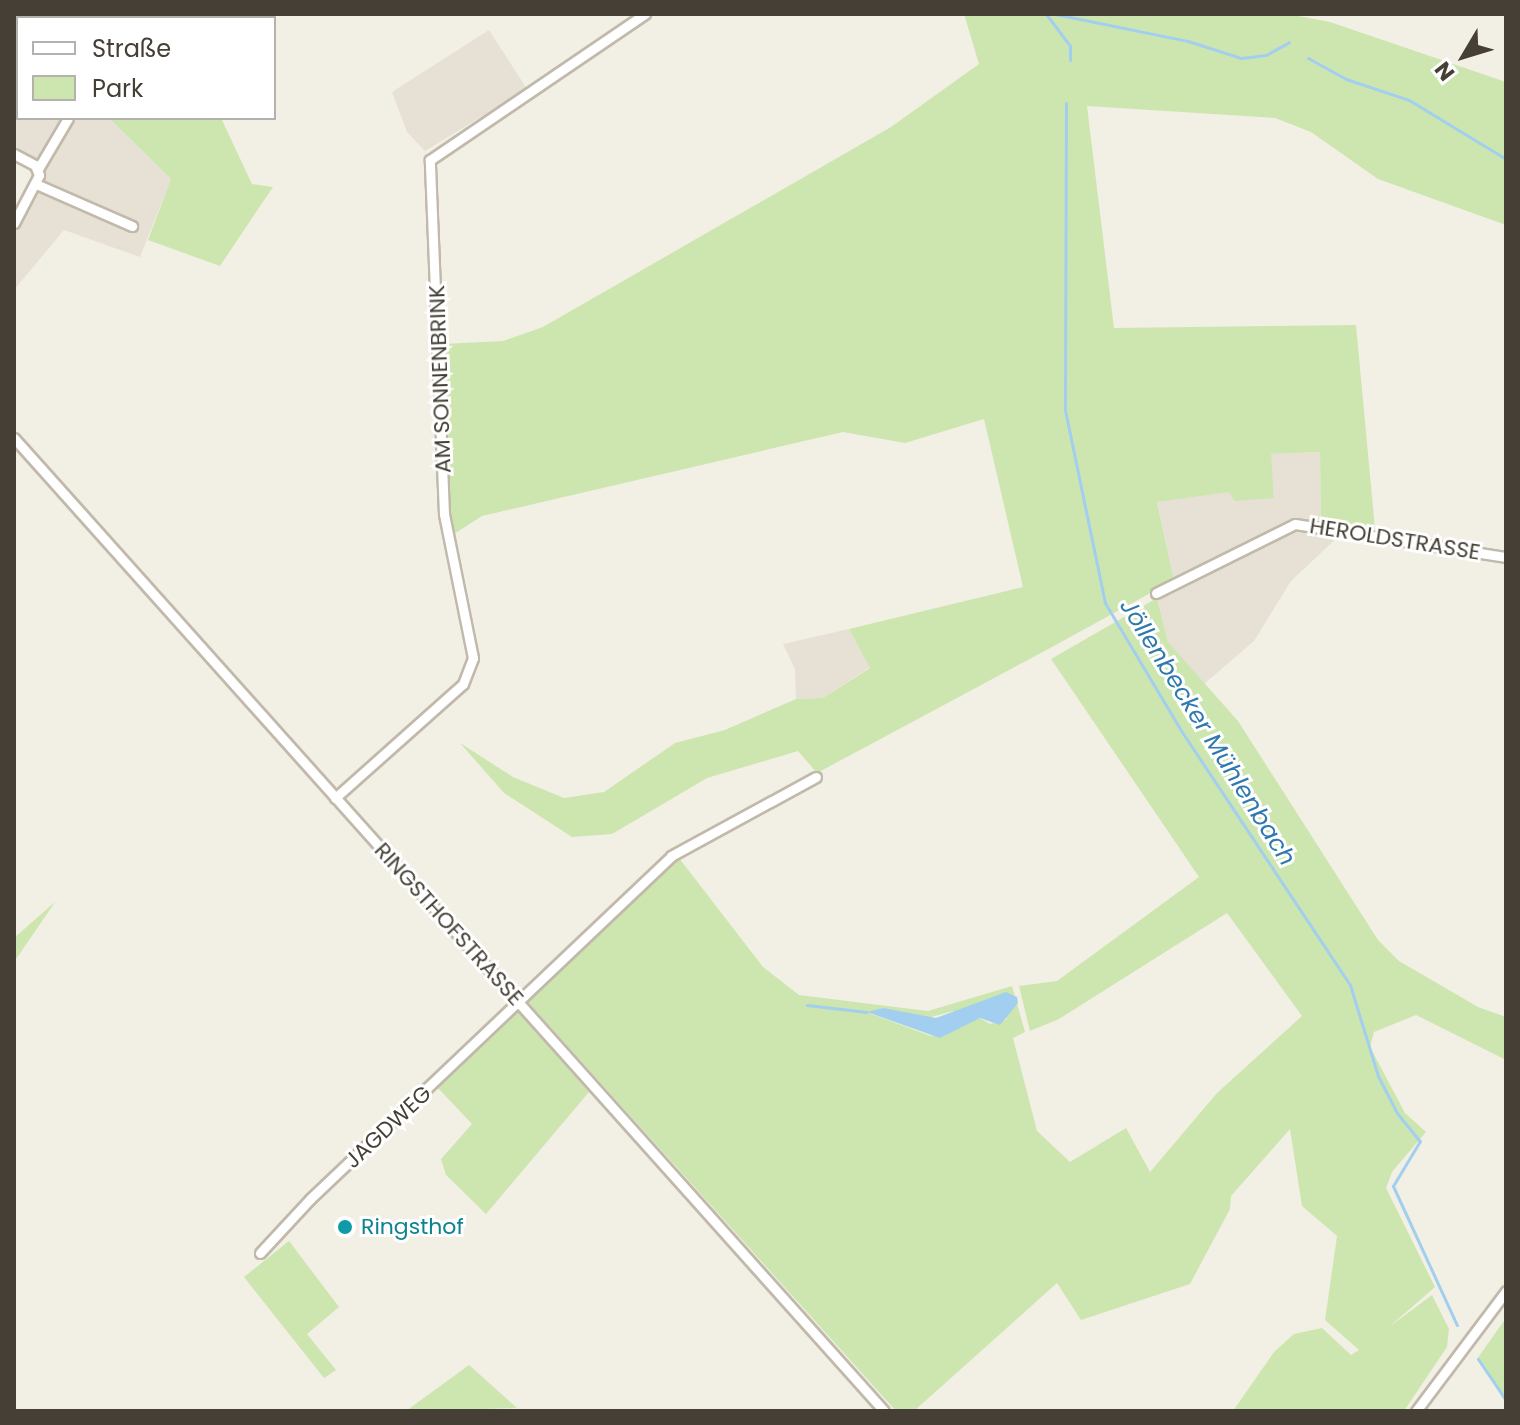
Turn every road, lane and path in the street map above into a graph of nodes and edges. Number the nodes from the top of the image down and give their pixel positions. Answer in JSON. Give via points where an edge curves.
{"nodes":[{"id":1,"x":645,"y":14,"type":"edge"},
{"id":2,"x":67,"y":120,"type":"edge"},
{"id":3,"x":14,"y":154,"type":"edge"},
{"id":4,"x":38,"y":169,"type":"junction"},
{"id":5,"x":36,"y":184,"type":"junction"},
{"id":6,"x":14,"y":223,"type":"edge"},
{"id":7,"x":132,"y":226,"type":"dead end"},
{"id":8,"x":14,"y":438,"type":"edge"},
{"id":9,"x":1506,"y":557,"type":"edge"},
{"id":10,"x":1156,"y":593,"type":"dead end"},
{"id":11,"x":816,"y":777,"type":"dead end"},
{"id":12,"x":335,"y":798,"type":"junction"},
{"id":13,"x":518,"y":1001,"type":"junction"},
{"id":14,"x":260,"y":1253,"type":"dead end"},
{"id":15,"x":1506,"y":1291,"type":"edge"},
{"id":16,"x":884,"y":1411,"type":"edge"},
{"id":17,"x":1416,"y":1411,"type":"edge"}],
"edges":[{"from":1,"to":12,"type":"street","name":"AM SONNENBRINK","via":[[430,160],[444,514],[473,658],[463,684]]},
{"from":2,"to":4,"type":"street"},
{"from":3,"to":4,"type":"street"},
{"from":4,"to":5,"type":"street"},
{"from":5,"to":6,"type":"street"},
{"from":5,"to":7,"type":"street"},
{"from":8,"to":12,"type":"street","name":"RINGSTHOFSTRASSE"},
{"from":9,"to":10,"type":"street","name":"HEROLDSTRASSE","via":[[1295,524]]},
{"from":11,"to":13,"type":"street","name":"JAGDWEG","via":[[671,856]]},
{"from":12,"to":13,"type":"street","name":"RINGSTHOFSTRASSE"},
{"from":13,"to":14,"type":"street","name":"JAGDWEG"},
{"from":13,"to":16,"type":"street","name":"RINGSTHOFSTRASSE"},
{"from":15,"to":17,"type":"street"}]}
